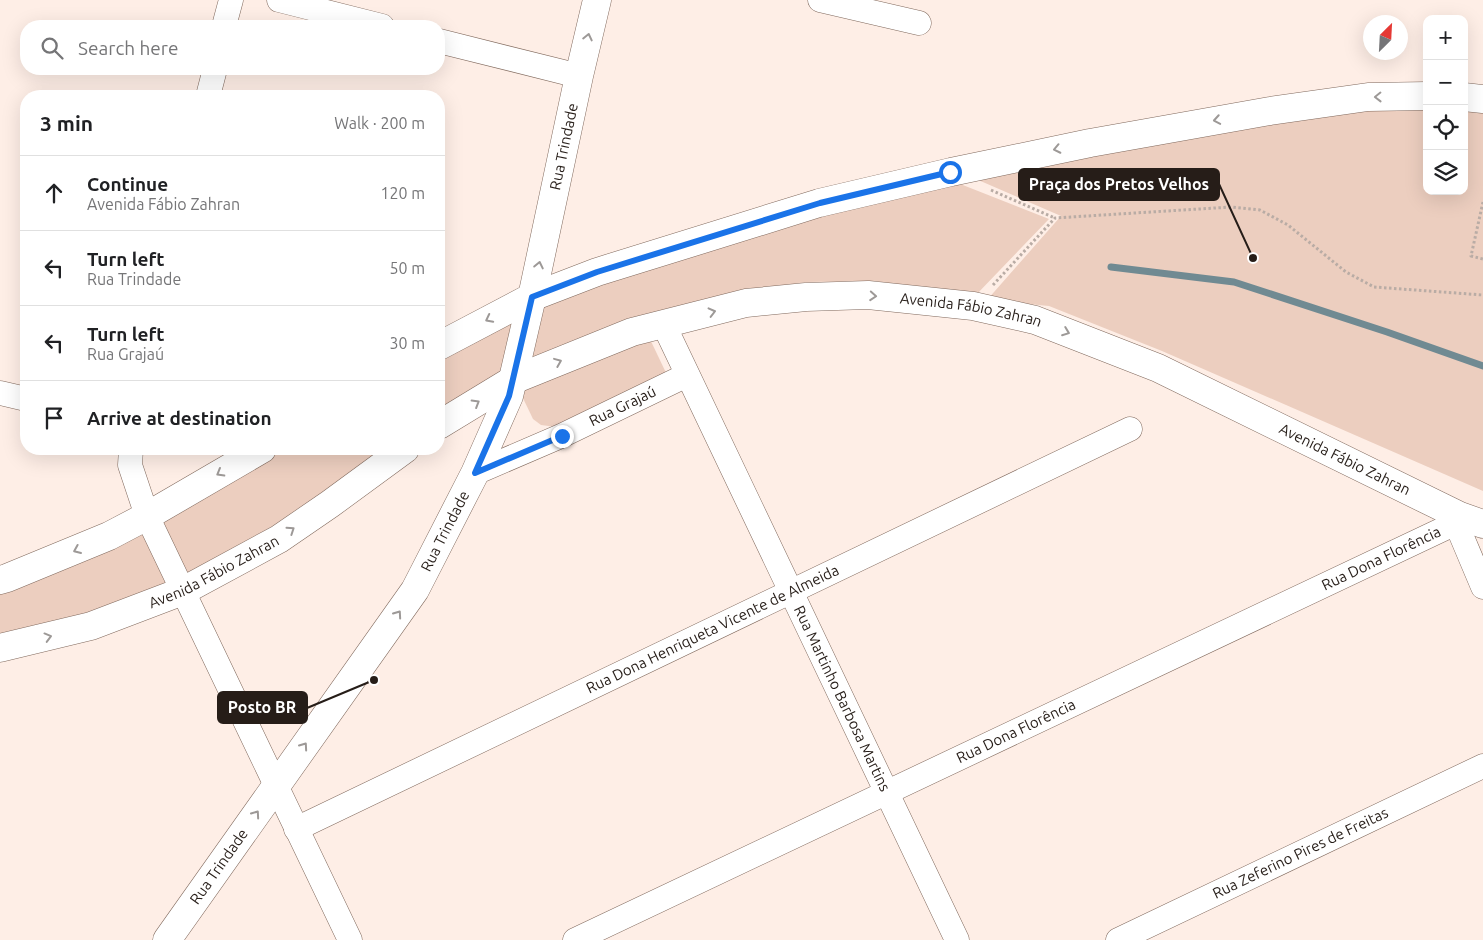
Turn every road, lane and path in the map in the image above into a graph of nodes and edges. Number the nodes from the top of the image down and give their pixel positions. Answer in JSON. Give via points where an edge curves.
{"nodes":[{"id":1,"x":231,"y":0,"type":"edge"},
{"id":2,"x":279,"y":0,"type":"edge"},
{"id":3,"x":597,"y":0,"type":"edge"},
{"id":4,"x":820,"y":0,"type":"edge"},
{"id":5,"x":226,"y":20,"type":"edge"},
{"id":6,"x":358,"y":20,"type":"edge"},
{"id":7,"x":919,"y":23,"type":"dead end"},
{"id":8,"x":445,"y":42,"type":"edge"},
{"id":9,"x":213,"y":75,"type":"edge"},
{"id":10,"x":579,"y":76,"type":"junction"},
{"id":11,"x":209,"y":90,"type":"edge"},
{"id":12,"x":1423,"y":96,"type":"edge"},
{"id":13,"x":1468,"y":97,"type":"edge"},
{"id":14,"x":1483,"y":99,"type":"edge"},
{"id":15,"x":986,"y":187,"type":"dead end"},
{"id":16,"x":1483,"y":202,"type":"edge"},
{"id":17,"x":1054,"y":218,"type":"junction"},
{"id":18,"x":1483,"y":259,"type":"edge"},
{"id":19,"x":1483,"y":295,"type":"edge"},
{"id":20,"x":532,"y":297,"type":"junction"},
{"id":21,"x":973,"y":306,"type":"junction"},
{"id":22,"x":663,"y":324,"type":"junction"},
{"id":23,"x":445,"y":343,"type":"edge"},
{"id":24,"x":687,"y":375,"type":"junction"},
{"id":25,"x":513,"y":380,"type":"junction"},
{"id":26,"x":0,"y":393,"type":"edge"},
{"id":27,"x":20,"y":398,"type":"edge"},
{"id":28,"x":445,"y":421,"type":"edge"},
{"id":29,"x":1130,"y":429,"type":"dead end"},
{"id":30,"x":131,"y":455,"type":"edge"},
{"id":31,"x":252,"y":455,"type":"edge"},
{"id":32,"x":397,"y":455,"type":"edge"},
{"id":33,"x":475,"y":473,"type":"junction"},
{"id":34,"x":147,"y":516,"type":"junction"},
{"id":35,"x":1466,"y":521,"type":"edge"},
{"id":36,"x":0,"y":580,"type":"edge"},
{"id":37,"x":1483,"y":587,"type":"edge"},
{"id":38,"x":183,"y":591,"type":"junction"},
{"id":39,"x":791,"y":592,"type":"junction"},
{"id":40,"x":0,"y":648,"type":"edge"},
{"id":41,"x":1483,"y":766,"type":"edge"},
{"id":42,"x":276,"y":786,"type":"junction"},
{"id":43,"x":886,"y":793,"type":"junction"},
{"id":44,"x":296,"y":829,"type":"junction"},
{"id":45,"x":167,"y":940,"type":"edge"},
{"id":46,"x":350,"y":940,"type":"edge"},
{"id":47,"x":575,"y":940,"type":"edge"},
{"id":48,"x":957,"y":940,"type":"edge"},
{"id":49,"x":1118,"y":940,"type":"edge"}],
"edges":[{"from":1,"to":5,"type":"street"},
{"from":2,"to":6,"type":"street"},
{"from":10,"to":3,"type":"main road","name":"Rua Trindade","one_way":true},
{"from":4,"to":7,"type":"street"},
{"from":8,"to":10,"type":"street"},
{"from":9,"to":11,"type":"street"},
{"from":20,"to":10,"type":"main road","name":"Rua Trindade","one_way":true},
{"from":12,"to":20,"type":"main road","one_way":true,"via":[[1368,97],[1270,111],[1090,142],[950,172],[820,203],[597,272]]},
{"from":13,"to":14,"type":"main road"},
{"from":15,"to":17,"type":"path"},
{"from":16,"to":18,"type":"path","via":[[1471,256]]},
{"from":17,"to":19,"type":"path","via":[[1231,207],[1260,210],[1288,225],[1346,272],[1374,287]]},
{"from":17,"to":21,"type":"path"},
{"from":20,"to":23,"type":"main road","one_way":true},
{"from":20,"to":25,"type":"main road","name":"Rua Trindade"},
{"from":22,"to":21,"type":"main road","name":"Avenida Fábio Zahran","one_way":true,"via":[[746,303],[806,297],[868,295]]},
{"from":21,"to":35,"type":"main road","name":"Avenida Fábio Zahran","one_way":true,"via":[[1035,320],[1158,368]]},
{"from":22,"to":24,"type":"street","name":"Rua Martinho Barbosa Martins"},
{"from":25,"to":22,"type":"main road","name":"Avenida Fábio Zahran","one_way":true,"via":[[632,332]]},
{"from":24,"to":33,"type":"street","name":"Rua Grajaú","via":[[562,436]]},
{"from":24,"to":39,"type":"street","name":"Rua Martinho Barbosa Martins"},
{"from":28,"to":25,"type":"main road","name":"Avenida Fábio Zahran","one_way":true},
{"from":25,"to":33,"type":"main road","name":"Rua Trindade"},
{"from":26,"to":27,"type":"street"},
{"from":29,"to":39,"type":"street","name":"Rua Dona Henriqueta Vicente de Almeida"},
{"from":30,"to":34,"type":"street","via":[[130,466]]},
{"from":31,"to":34,"type":"main road","one_way":true},
{"from":38,"to":32,"type":"main road","name":"Avenida Fábio Zahran","one_way":true,"via":[[279,539]]},
{"from":42,"to":33,"type":"main road","name":"Rua Trindade","one_way":true,"via":[[415,590]]},
{"from":34,"to":36,"type":"main road","one_way":true,"via":[[109,536]]},
{"from":34,"to":38,"type":"street"},
{"from":35,"to":37,"type":"street"},
{"from":35,"to":43,"type":"street","name":"Rua Dona Florência"},
{"from":40,"to":38,"type":"main road","name":"Avenida Fábio Zahran","one_way":true,"via":[[91,626]]},
{"from":38,"to":42,"type":"street"},
{"from":39,"to":43,"type":"street","name":"Rua Martinho Barbosa Martins"},
{"from":39,"to":44,"type":"street","name":"Rua Dona Henriqueta Vicente de Almeida"},
{"from":41,"to":49,"type":"street","name":"Rua Zeferino Pires de Freitas"},
{"from":42,"to":44,"type":"street"},
{"from":45,"to":42,"type":"main road","name":"Rua Trindade","one_way":true},
{"from":43,"to":47,"type":"street","name":"Rua Dona Florência"},
{"from":43,"to":48,"type":"street","name":"Rua Martinho Barbosa Martins"},
{"from":44,"to":46,"type":"street"}]}
